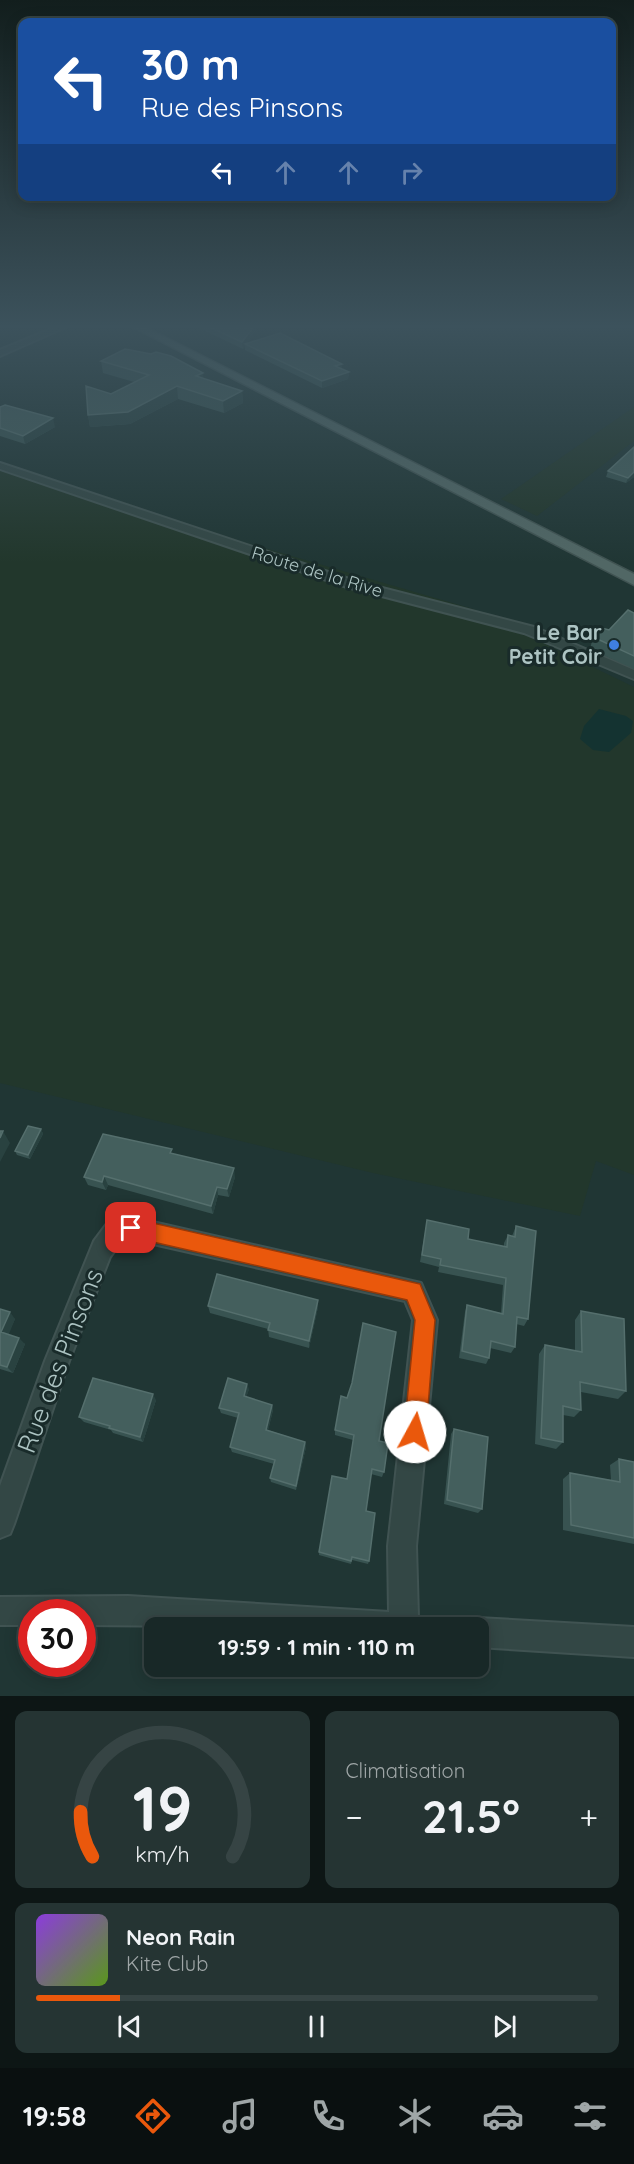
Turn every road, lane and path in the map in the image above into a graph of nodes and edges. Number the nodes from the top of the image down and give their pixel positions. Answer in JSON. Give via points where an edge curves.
{"nodes":[{"id":1,"x":291,"y":405,"type":"edge"},
{"id":2,"x":0,"y":466,"type":"edge"},
{"id":3,"x":634,"y":580,"type":"edge"},
{"id":4,"x":634,"y":675,"type":"edge"},
{"id":5,"x":0,"y":1524,"type":"edge"},
{"id":6,"x":0,"y":1611,"type":"edge"},
{"id":7,"x":242,"y":1617,"type":"edge"},
{"id":8,"x":404,"y":1617,"type":"edge"},
{"id":9,"x":489,"y":1633,"type":"edge"},
{"id":10,"x":634,"y":1642,"type":"edge"}],
"edges":[{"from":1,"to":3,"type":"main road"},
{"from":2,"to":4,"type":"street","name":"Route de la Rive","via":[[351,584],[529,630]]},
{"from":5,"to":8,"type":"street","name":"Rue des Pinsons","via":[[57,1361],[102,1248],[114,1233],[131,1228],[413,1291],[425,1320],[402,1546]]},
{"from":6,"to":7,"type":"street","via":[[128,1610]]},
{"from":9,"to":10,"type":"street"}]}
